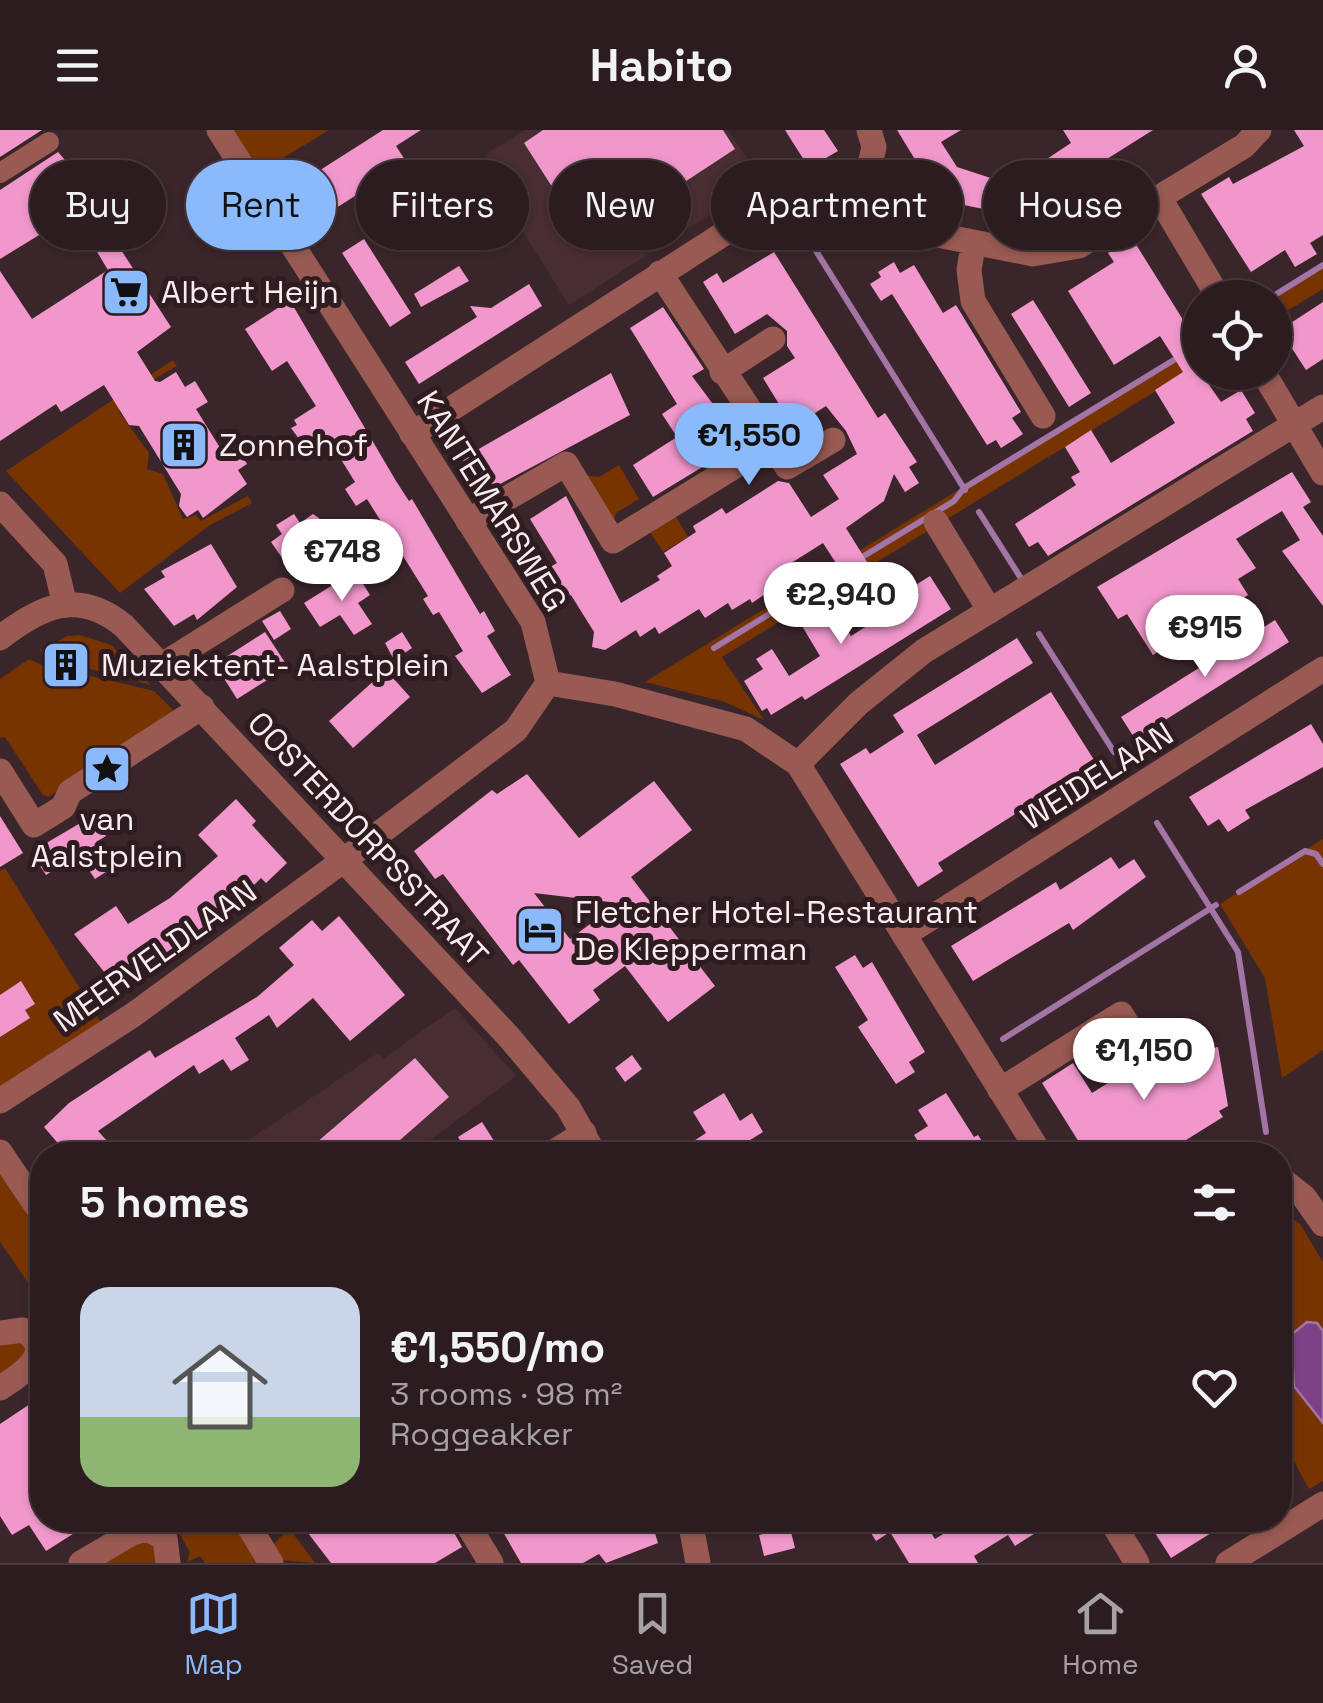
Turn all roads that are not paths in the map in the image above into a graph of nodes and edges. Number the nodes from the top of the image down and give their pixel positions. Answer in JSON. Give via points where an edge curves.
{"nodes":[{"id":1,"x":219,"y":130,"type":"edge"},
{"id":2,"x":869,"y":130,"type":"edge"},
{"id":3,"x":1258,"y":130,"type":"edge"},
{"id":4,"x":49,"y":142,"type":"dead end"},
{"id":5,"x":871,"y":160,"type":"edge"},
{"id":6,"x":0,"y":173,"type":"edge"},
{"id":7,"x":1159,"y":197,"type":"junction"},
{"id":8,"x":711,"y":242,"type":"edge"},
{"id":9,"x":963,"y":244,"type":"edge"},
{"id":10,"x":973,"y":246,"type":"junction"},
{"id":11,"x":660,"y":274,"type":"junction"},
{"id":12,"x":1208,"y":280,"type":"edge"},
{"id":13,"x":773,"y":339,"type":"dead end"},
{"id":14,"x":722,"y":372,"type":"junction"},
{"id":15,"x":1274,"y":390,"type":"edge"},
{"id":16,"x":1323,"y":407,"type":"edge"},
{"id":17,"x":1043,"y":416,"type":"dead end"},
{"id":18,"x":1293,"y":423,"type":"junction"},
{"id":19,"x":412,"y":434,"type":"junction"},
{"id":20,"x":833,"y":440,"type":"dead end"},
{"id":21,"x":771,"y":444,"type":"junction"},
{"id":22,"x":1323,"y":472,"type":"edge"},
{"id":23,"x":0,"y":504,"type":"edge"},
{"id":24,"x":468,"y":521,"type":"junction"},
{"id":25,"x":936,"y":522,"type":"dead end"},
{"id":26,"x":282,"y":590,"type":"dead end"},
{"id":27,"x":65,"y":604,"type":"junction"},
{"id":28,"x":990,"y":611,"type":"junction"},
{"id":29,"x":0,"y":638,"type":"edge"},
{"id":30,"x":162,"y":665,"type":"junction"},
{"id":31,"x":1323,"y":669,"type":"edge"},
{"id":32,"x":548,"y":683,"type":"junction"},
{"id":33,"x":202,"y":707,"type":"junction"},
{"id":34,"x":798,"y":764,"type":"junction"},
{"id":35,"x":0,"y":771,"type":"edge"},
{"id":36,"x":344,"y":860,"type":"junction"},
{"id":37,"x":904,"y":935,"type":"junction"},
{"id":38,"x":1140,"y":1045,"type":"dead end"},
{"id":39,"x":1000,"y":1090,"type":"junction"},
{"id":40,"x":0,"y":1101,"type":"edge"},
{"id":41,"x":588,"y":1142,"type":"edge"},
{"id":42,"x":1033,"y":1142,"type":"edge"},
{"id":43,"x":0,"y":1152,"type":"edge"},
{"id":44,"x":1292,"y":1187,"type":"edge"},
{"id":45,"x":30,"y":1196,"type":"edge"},
{"id":46,"x":1322,"y":1220,"type":"edge"},
{"id":47,"x":0,"y":1332,"type":"edge"},
{"id":48,"x":30,"y":1336,"type":"edge"},
{"id":49,"x":30,"y":1368,"type":"edge"},
{"id":50,"x":0,"y":1388,"type":"edge"},
{"id":51,"x":1323,"y":1504,"type":"edge"},
{"id":52,"x":1292,"y":1523,"type":"edge"},
{"id":53,"x":136,"y":1532,"type":"edge"},
{"id":54,"x":153,"y":1532,"type":"edge"},
{"id":55,"x":252,"y":1532,"type":"edge"},
{"id":56,"x":472,"y":1532,"type":"edge"},
{"id":57,"x":692,"y":1532,"type":"edge"},
{"id":58,"x":1118,"y":1532,"type":"edge"},
{"id":59,"x":1278,"y":1532,"type":"edge"},
{"id":60,"x":81,"y":1563,"type":"edge"},
{"id":61,"x":168,"y":1563,"type":"edge"},
{"id":62,"x":271,"y":1563,"type":"edge"},
{"id":63,"x":491,"y":1563,"type":"edge"},
{"id":64,"x":698,"y":1563,"type":"edge"},
{"id":65,"x":1137,"y":1563,"type":"edge"},
{"id":66,"x":1228,"y":1563,"type":"edge"}],
"edges":[{"from":1,"to":19,"type":"street","name":"KANTEMARSWEG"},
{"from":2,"to":5,"type":"street"},
{"from":3,"to":7,"type":"street","via":[[1244,146]]},
{"from":4,"to":6,"type":"street"},
{"from":7,"to":10,"type":"street","via":[[1078,246],[1033,254]]},
{"from":7,"to":12,"type":"street"},
{"from":8,"to":11,"type":"street"},
{"from":9,"to":10,"type":"street"},
{"from":10,"to":17,"type":"street","via":[[974,301]]},
{"from":11,"to":14,"type":"street"},
{"from":11,"to":19,"type":"street"},
{"from":13,"to":14,"type":"street"},
{"from":14,"to":21,"type":"street"},
{"from":15,"to":18,"type":"street"},
{"from":16,"to":18,"type":"street"},
{"from":18,"to":22,"type":"street"},
{"from":18,"to":28,"type":"street"},
{"from":19,"to":24,"type":"street","name":"KANTEMARSWEG"},
{"from":20,"to":21,"type":"street","via":[[787,467]]},
{"from":21,"to":24,"type":"street","via":[[613,542],[566,464]]},
{"from":23,"to":27,"type":"street","via":[[55,564]]},
{"from":24,"to":32,"type":"street","name":"KANTEMARSWEG","via":[[533,622]]},
{"from":25,"to":28,"type":"street"},
{"from":26,"to":30,"type":"street"},
{"from":27,"to":29,"type":"street"},
{"from":27,"to":30,"type":"street","name":"OOSTERDORPSSTRAAT","via":[[109,614]]},
{"from":28,"to":34,"type":"street","via":[[924,651]]},
{"from":30,"to":33,"type":"street","name":"OOSTERDORPSSTRAAT"},
{"from":31,"to":37,"type":"street","name":"WEIDELAAN"},
{"from":32,"to":34,"type":"street","via":[[746,729]]},
{"from":32,"to":36,"type":"street","via":[[516,730]]},
{"from":33,"to":35,"type":"street","via":[[70,792],[63,808],[34,826]]},
{"from":33,"to":36,"type":"street","name":"OOSTERDORPSSTRAAT"},
{"from":34,"to":37,"type":"street"},
{"from":36,"to":40,"type":"street","name":"MEERVELDLAAN","via":[[133,1015]]},
{"from":36,"to":41,"type":"street","name":"OOSTERDORPSSTRAAT","via":[[508,1036]]},
{"from":37,"to":39,"type":"street"},
{"from":38,"to":39,"type":"street","via":[[1121,1014]]},
{"from":39,"to":42,"type":"street"},
{"from":43,"to":45,"type":"street"},
{"from":44,"to":46,"type":"street"},
{"from":47,"to":48,"type":"street"},
{"from":49,"to":50,"type":"street"},
{"from":51,"to":52,"type":"street"},
{"from":53,"to":60,"type":"street"},
{"from":54,"to":61,"type":"street","via":[[166,1538]]},
{"from":55,"to":62,"type":"street"},
{"from":56,"to":63,"type":"street"},
{"from":57,"to":64,"type":"street"},
{"from":58,"to":65,"type":"street"},
{"from":59,"to":66,"type":"street"}]}
